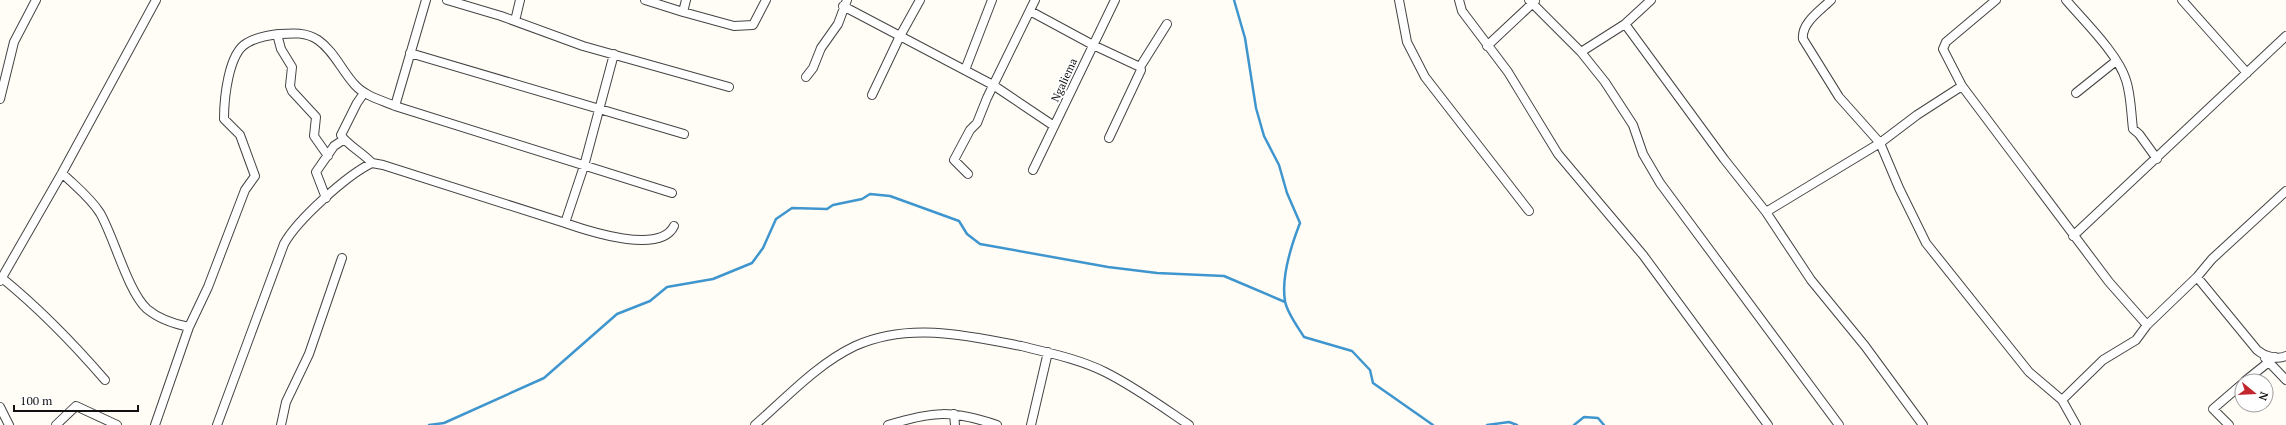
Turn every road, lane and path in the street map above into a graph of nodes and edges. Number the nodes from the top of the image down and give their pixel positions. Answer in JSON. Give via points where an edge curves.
{"nodes":[{"id":1,"x":36,"y":0,"type":"edge"},
{"id":2,"x":156,"y":0,"type":"edge"},
{"id":3,"x":426,"y":0,"type":"edge"},
{"id":4,"x":447,"y":0,"type":"edge"},
{"id":5,"x":520,"y":0,"type":"edge"},
{"id":6,"x":645,"y":0,"type":"edge"},
{"id":7,"x":686,"y":0,"type":"edge"},
{"id":8,"x":766,"y":0,"type":"edge"},
{"id":9,"x":920,"y":0,"type":"edge"},
{"id":10,"x":992,"y":0,"type":"edge"},
{"id":11,"x":1035,"y":0,"type":"edge"},
{"id":12,"x":1115,"y":0,"type":"edge"},
{"id":13,"x":1399,"y":0,"type":"edge"},
{"id":14,"x":1459,"y":0,"type":"edge"},
{"id":15,"x":1651,"y":0,"type":"edge"},
{"id":16,"x":1831,"y":0,"type":"edge"},
{"id":17,"x":1996,"y":0,"type":"edge"},
{"id":18,"x":2066,"y":0,"type":"edge"},
{"id":19,"x":2182,"y":0,"type":"edge"},
{"id":20,"x":1532,"y":1,"type":"edge"},
{"id":21,"x":845,"y":3,"type":"edge"},
{"id":22,"x":1030,"y":11,"type":"junction"},
{"id":23,"x":683,"y":12,"type":"junction"},
{"id":24,"x":515,"y":21,"type":"junction"},
{"id":25,"x":1167,"y":24,"type":"dead end"},
{"id":26,"x":1625,"y":24,"type":"junction"},
{"id":27,"x":277,"y":34,"type":"junction"},
{"id":28,"x":900,"y":36,"type":"junction"},
{"id":29,"x":2286,"y":36,"type":"edge"},
{"id":30,"x":1093,"y":45,"type":"junction"},
{"id":31,"x":1488,"y":46,"type":"junction"},
{"id":32,"x":1581,"y":52,"type":"junction"},
{"id":33,"x":410,"y":53,"type":"junction"},
{"id":34,"x":614,"y":54,"type":"junction"},
{"id":35,"x":2116,"y":61,"type":"junction"},
{"id":36,"x":1140,"y":67,"type":"junction"},
{"id":37,"x":965,"y":70,"type":"junction"},
{"id":38,"x":2247,"y":72,"type":"junction"},
{"id":39,"x":806,"y":77,"type":"dead end"},
{"id":40,"x":993,"y":85,"type":"junction"},
{"id":41,"x":1962,"y":86,"type":"junction"},
{"id":42,"x":729,"y":87,"type":"dead end"},
{"id":43,"x":364,"y":93,"type":"junction"},
{"id":44,"x":2076,"y":93,"type":"dead end"},
{"id":45,"x":872,"y":95,"type":"dead end"},
{"id":46,"x":0,"y":100,"type":"edge"},
{"id":47,"x":395,"y":106,"type":"junction"},
{"id":48,"x":599,"y":109,"type":"junction"},
{"id":49,"x":1054,"y":126,"type":"junction"},
{"id":50,"x":684,"y":134,"type":"dead end"},
{"id":51,"x":1110,"y":138,"type":"dead end"},
{"id":52,"x":343,"y":140,"type":"junction"},
{"id":53,"x":1880,"y":143,"type":"junction"},
{"id":54,"x":328,"y":156,"type":"junction"},
{"id":55,"x":2157,"y":159,"type":"junction"},
{"id":56,"x":372,"y":163,"type":"junction"},
{"id":57,"x":584,"y":166,"type":"junction"},
{"id":58,"x":1033,"y":170,"type":"dead end"},
{"id":59,"x":62,"y":173,"type":"junction"},
{"id":60,"x":968,"y":174,"type":"dead end"},
{"id":61,"x":2286,"y":191,"type":"edge"},
{"id":62,"x":672,"y":193,"type":"dead end"},
{"id":63,"x":326,"y":198,"type":"junction"},
{"id":64,"x":1529,"y":211,"type":"dead end"},
{"id":65,"x":1766,"y":212,"type":"junction"},
{"id":66,"x":565,"y":223,"type":"junction"},
{"id":67,"x":674,"y":226,"type":"dead end"},
{"id":68,"x":2073,"y":236,"type":"junction"},
{"id":69,"x":342,"y":258,"type":"dead end"},
{"id":70,"x":2197,"y":277,"type":"junction"},
{"id":71,"x":1,"y":280,"type":"edge"},
{"id":72,"x":2147,"y":325,"type":"junction"},
{"id":73,"x":189,"y":327,"type":"junction"},
{"id":74,"x":1048,"y":352,"type":"junction"},
{"id":75,"x":2286,"y":356,"type":"edge"},
{"id":76,"x":2265,"y":359,"type":"junction"},
{"id":77,"x":2252,"y":373,"type":"edge"},
{"id":78,"x":105,"y":380,"type":"dead end"},
{"id":79,"x":2286,"y":380,"type":"edge"},
{"id":80,"x":2234,"y":391,"type":"edge"},
{"id":81,"x":2062,"y":400,"type":"junction"},
{"id":82,"x":0,"y":407,"type":"edge"},
{"id":83,"x":954,"y":414,"type":"junction"},
{"id":84,"x":9,"y":425,"type":"edge"},
{"id":85,"x":56,"y":425,"type":"edge"},
{"id":86,"x":117,"y":425,"type":"edge"},
{"id":87,"x":155,"y":425,"type":"edge"},
{"id":88,"x":216,"y":425,"type":"edge"},
{"id":89,"x":281,"y":425,"type":"edge"},
{"id":90,"x":755,"y":425,"type":"edge"},
{"id":91,"x":888,"y":425,"type":"edge"},
{"id":92,"x":954,"y":425,"type":"edge"},
{"id":93,"x":997,"y":425,"type":"edge"},
{"id":94,"x":1031,"y":425,"type":"edge"},
{"id":95,"x":1189,"y":425,"type":"edge"},
{"id":96,"x":1768,"y":425,"type":"edge"},
{"id":97,"x":1839,"y":425,"type":"edge"},
{"id":98,"x":1923,"y":425,"type":"edge"},
{"id":99,"x":2076,"y":425,"type":"edge"},
{"id":100,"x":2229,"y":425,"type":"edge"}],
"edges":[{"from":1,"to":46,"type":"street","via":[[14,42]]},
{"from":2,"to":59,"type":"street"},
{"from":3,"to":33,"type":"street"},
{"from":4,"to":24,"type":"street"},
{"from":5,"to":24,"type":"street"},
{"from":6,"to":23,"type":"street"},
{"from":7,"to":23,"type":"street"},
{"from":8,"to":23,"type":"street","via":[[753,25],[734,26]]},
{"from":9,"to":28,"type":"street"},
{"from":10,"to":37,"type":"street"},
{"from":11,"to":22,"type":"street"},
{"from":12,"to":30,"type":"street","name":"Ngaliema"},
{"from":13,"to":64,"type":"street","via":[[1407,42],[1425,77]]},
{"from":14,"to":31,"type":"street","via":[[1462,11]]},
{"from":15,"to":26,"type":"street"},
{"from":16,"to":53,"type":"street","via":[[1808,23],[1802,33],[1803,39],[1839,97]]},
{"from":17,"to":41,"type":"street","via":[[1944,45],[1943,49]]},
{"from":18,"to":35,"type":"street"},
{"from":19,"to":38,"type":"street"},
{"from":20,"to":31,"type":"street"},
{"from":20,"to":32,"type":"street"},
{"from":21,"to":28,"type":"street"},
{"from":21,"to":39,"type":"street","via":[[838,24],[821,48],[813,68]]},
{"from":22,"to":30,"type":"street"},
{"from":22,"to":40,"type":"street"},
{"from":24,"to":34,"type":"street","via":[[583,46]]},
{"from":25,"to":36,"type":"street"},
{"from":26,"to":32,"type":"street"},
{"from":26,"to":65,"type":"street"},
{"from":27,"to":43,"type":"street","via":[[300,32],[317,39]]},
{"from":27,"to":54,"type":"street","via":[[281,49],[292,67],[290,86],[294,95],[316,117],[314,136]]},
{"from":27,"to":73,"type":"street","via":[[246,43],[236,56],[229,74],[224,101],[224,120],[240,135],[255,176],[245,190],[208,287]]},
{"from":28,"to":37,"type":"street"},
{"from":28,"to":45,"type":"street"},
{"from":29,"to":38,"type":"street"},
{"from":30,"to":36,"type":"street"},
{"from":30,"to":49,"type":"street","name":"Ngaliema"},
{"from":31,"to":96,"type":"street","via":[[1508,72],[1558,154],[1643,255]]},
{"from":32,"to":97,"type":"street","via":[[1633,125],[1643,154],[1660,183]]},
{"from":33,"to":47,"type":"street"},
{"from":33,"to":48,"type":"street"},
{"from":34,"to":42,"type":"street"},
{"from":34,"to":48,"type":"street"},
{"from":35,"to":44,"type":"street"},
{"from":35,"to":55,"type":"street","via":[[2126,80],[2133,129]]},
{"from":36,"to":51,"type":"street","via":[[1141,70]]},
{"from":37,"to":40,"type":"street"},
{"from":38,"to":55,"type":"street"},
{"from":40,"to":49,"type":"street"},
{"from":40,"to":60,"type":"street","via":[[977,123],[970,130],[954,160]]},
{"from":41,"to":53,"type":"street","via":[[1916,115]]},
{"from":41,"to":68,"type":"street"},
{"from":43,"to":47,"type":"street"},
{"from":43,"to":52,"type":"street","via":[[341,135]]},
{"from":47,"to":57,"type":"street"},
{"from":48,"to":50,"type":"street"},
{"from":48,"to":57,"type":"street"},
{"from":49,"to":58,"type":"street","name":"Ngaliema"},
{"from":52,"to":54,"type":"street","via":[[334,146]]},
{"from":52,"to":56,"type":"street"},
{"from":53,"to":65,"type":"street"},
{"from":53,"to":81,"type":"street","via":[[1926,243],[2024,366],[2044,387]]},
{"from":54,"to":63,"type":"street","via":[[316,172]]},
{"from":55,"to":68,"type":"street"},
{"from":56,"to":63,"type":"street","via":[[346,179]]},
{"from":56,"to":66,"type":"street"},
{"from":57,"to":62,"type":"street"},
{"from":57,"to":66,"type":"street"},
{"from":59,"to":71,"type":"street"},
{"from":59,"to":73,"type":"street","via":[[94,203],[134,288],[147,308],[169,322]]},
{"from":61,"to":70,"type":"street","via":[[2212,259]]},
{"from":63,"to":88,"type":"street","via":[[296,227],[284,244]]},
{"from":65,"to":98,"type":"street","via":[[1812,280]]},
{"from":66,"to":67,"type":"street","via":[[608,236],[645,239],[660,239],[668,235]]},
{"from":68,"to":72,"type":"street"},
{"from":69,"to":89,"type":"street","via":[[309,354],[286,402]]},
{"from":70,"to":72,"type":"street"},
{"from":70,"to":76,"type":"street"},
{"from":71,"to":78,"type":"street","via":[[58,327]]},
{"from":72,"to":81,"type":"street","via":[[2136,340],[2103,360]]},
{"from":73,"to":87,"type":"street"},
{"from":74,"to":90,"type":"street","via":[[965,334],[914,332],[885,336],[855,346],[827,363]]},
{"from":74,"to":94,"type":"street"},
{"from":74,"to":95,"type":"street","via":[[1103,371],[1132,386]]},
{"from":75,"to":76,"type":"street"},
{"from":76,"to":77,"type":"street"},
{"from":76,"to":79,"type":"street"},
{"from":80,"to":100,"type":"street","via":[[2213,409]]},
{"from":81,"to":99,"type":"street"},
{"from":82,"to":84,"type":"street"},
{"from":83,"to":91,"type":"street","via":[[916,416]]},
{"from":83,"to":92,"type":"street"},
{"from":83,"to":93,"type":"street"},
{"from":85,"to":86,"type":"street","via":[[76,406]]}]}
